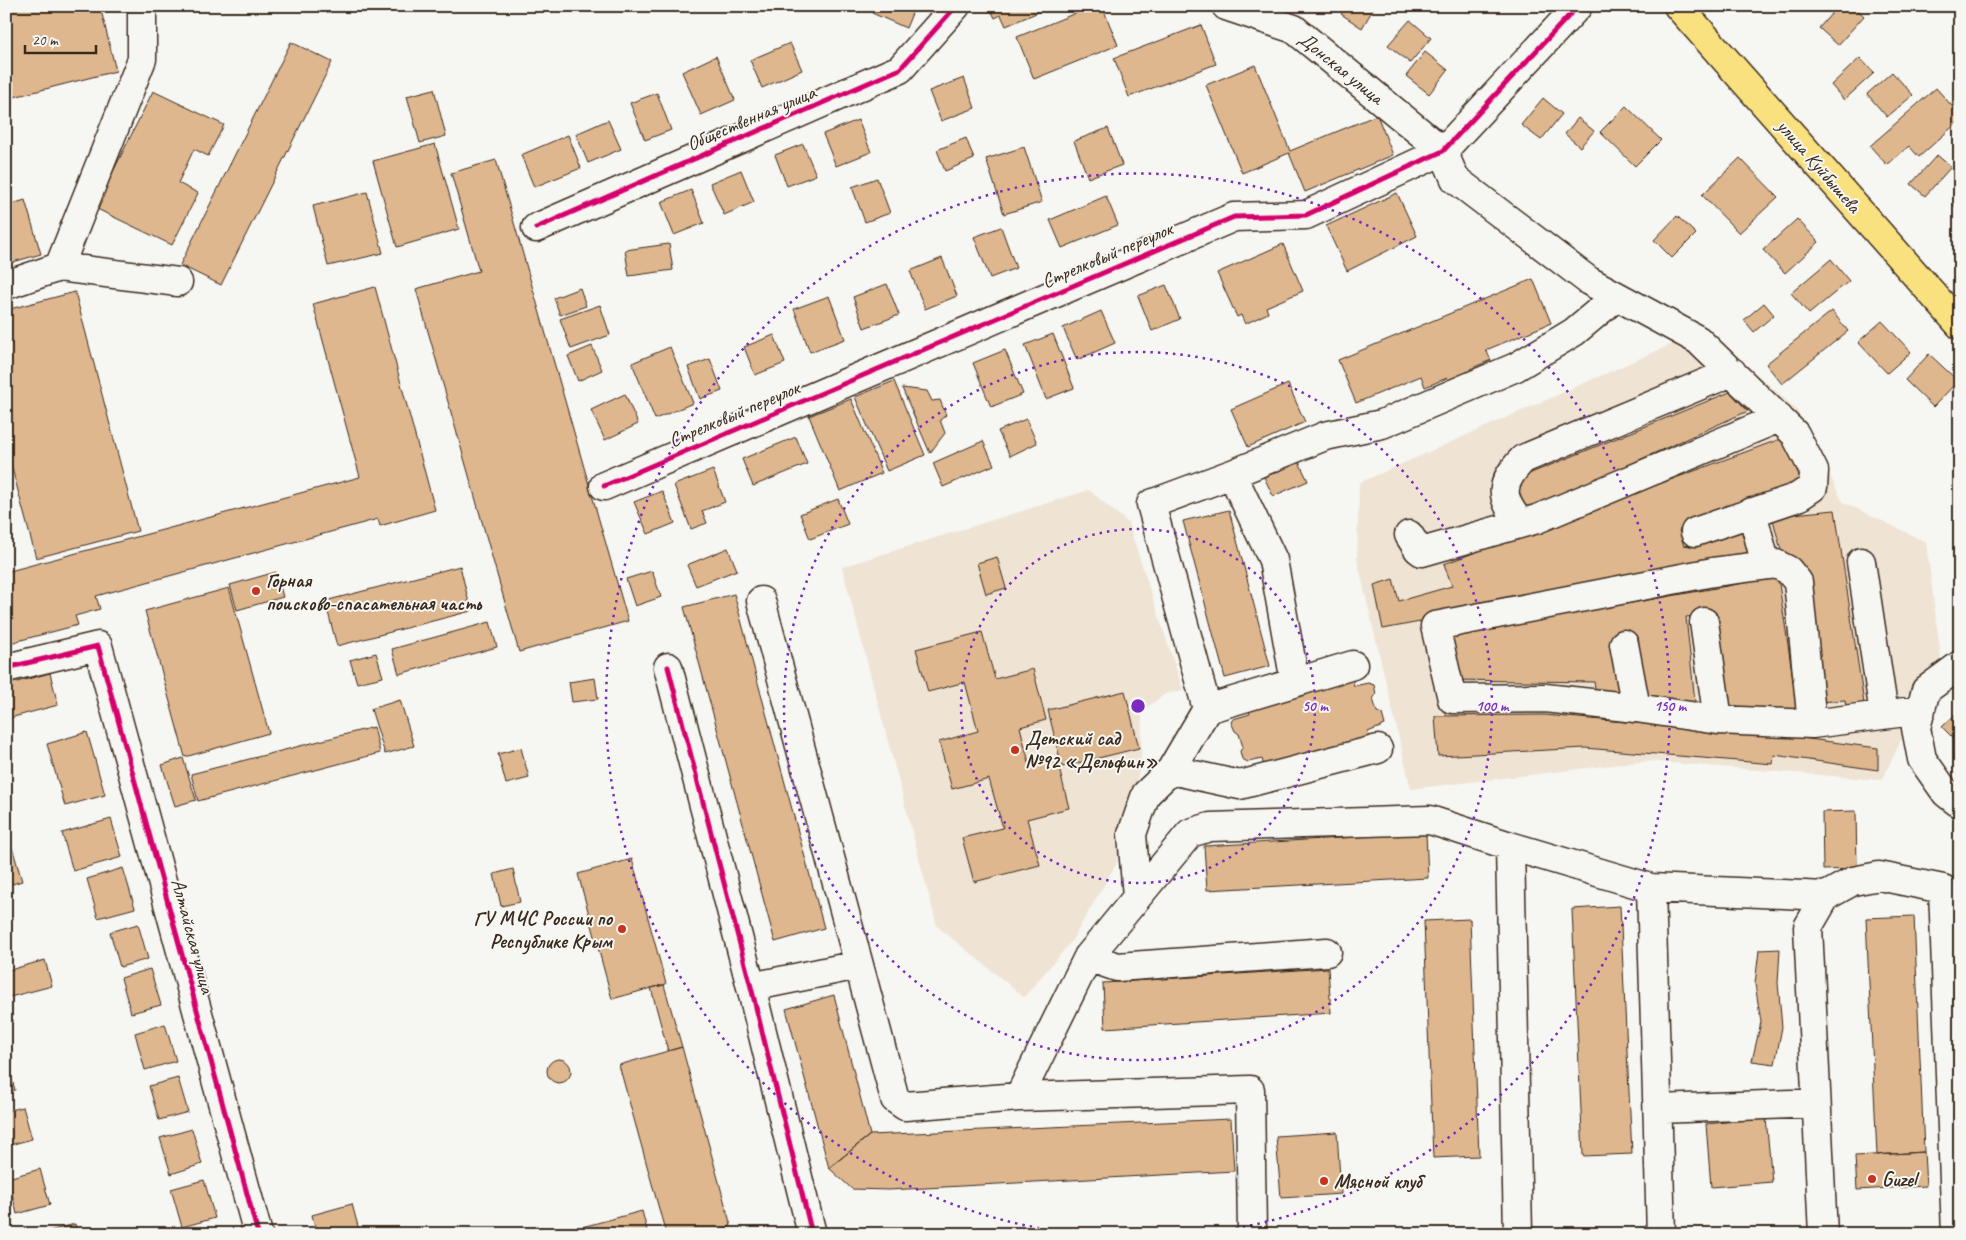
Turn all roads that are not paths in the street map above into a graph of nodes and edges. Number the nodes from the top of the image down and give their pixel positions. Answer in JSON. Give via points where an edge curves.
{"nodes":[{"id":1,"x":142,"y":6,"type":"edge"},
{"id":2,"x":956,"y":6,"type":"edge"},
{"id":3,"x":1226,"y":6,"type":"edge"},
{"id":4,"x":1578,"y":6,"type":"edge"},
{"id":5,"x":1678,"y":6,"type":"edge"},
{"id":6,"x":1443,"y":151,"type":"junction"},
{"id":7,"x":536,"y":228,"type":"dead end"},
{"id":8,"x":59,"y":267,"type":"junction"},
{"id":9,"x":178,"y":282,"type":"dead end"},
{"id":10,"x":6,"y":285,"type":"edge"},
{"id":11,"x":1616,"y":297,"type":"junction"},
{"id":12,"x":1960,"y":326,"type":"edge"},
{"id":13,"x":1732,"y":372,"type":"junction"},
{"id":14,"x":1779,"y":418,"type":"junction"},
{"id":15,"x":1232,"y":474,"type":"junction"},
{"id":16,"x":604,"y":486,"type":"dead end"},
{"id":17,"x":1752,"y":512,"type":"junction"},
{"id":18,"x":1521,"y":523,"type":"junction"},
{"id":19,"x":1695,"y":532,"type":"dead end"},
{"id":20,"x":1409,"y":535,"type":"dead end"},
{"id":21,"x":1861,"y":562,"type":"dead end"},
{"id":22,"x":1766,"y":565,"type":"junction"},
{"id":23,"x":762,"y":601,"type":"dead end"},
{"id":24,"x":1704,"y":622,"type":"dead end"},
{"id":25,"x":1624,"y":644,"type":"dead end"},
{"id":26,"x":1960,"y":664,"type":"edge"},
{"id":27,"x":1352,"y":665,"type":"dead end"},
{"id":28,"x":668,"y":667,"type":"dead end"},
{"id":29,"x":6,"y":668,"type":"edge"},
{"id":30,"x":1295,"y":682,"type":"junction"},
{"id":31,"x":1636,"y":708,"type":"junction"},
{"id":32,"x":1207,"y":709,"type":"junction"},
{"id":33,"x":1921,"y":710,"type":"junction"},
{"id":34,"x":1884,"y":714,"type":"junction"},
{"id":35,"x":1718,"y":720,"type":"junction"},
{"id":36,"x":1812,"y":724,"type":"junction"},
{"id":37,"x":1378,"y":749,"type":"dead end"},
{"id":38,"x":1171,"y":770,"type":"junction"},
{"id":39,"x":1960,"y":804,"type":"edge"},
{"id":40,"x":1510,"y":846,"type":"junction"},
{"id":41,"x":1651,"y":888,"type":"junction"},
{"id":42,"x":1951,"y":889,"type":"edge"},
{"id":43,"x":1826,"y":896,"type":"junction"},
{"id":44,"x":1137,"y":897,"type":"junction"},
{"id":45,"x":1327,"y":952,"type":"dead end"},
{"id":46,"x":1088,"y":957,"type":"junction"},
{"id":47,"x":858,"y":964,"type":"junction"},
{"id":48,"x":752,"y":987,"type":"junction"},
{"id":49,"x":1019,"y":1097,"type":"junction"},
{"id":50,"x":1816,"y":1103,"type":"junction"},
{"id":51,"x":1658,"y":1109,"type":"junction"},
{"id":52,"x":258,"y":1234,"type":"edge"},
{"id":53,"x":812,"y":1234,"type":"edge"},
{"id":54,"x":1252,"y":1234,"type":"edge"},
{"id":55,"x":1518,"y":1234,"type":"edge"},
{"id":56,"x":1661,"y":1234,"type":"edge"},
{"id":57,"x":1823,"y":1234,"type":"edge"},
{"id":58,"x":1956,"y":1234,"type":"edge"}],
"edges":[{"from":1,"to":8,"type":"street","via":[[142,59]]},
{"from":2,"to":7,"type":"street","name":"Общественная улица","via":[[900,69]]},
{"from":3,"to":6,"type":"street","name":"Донская улица","via":[[1294,29]]},
{"from":4,"to":6,"type":"street","name":"Стрелковый переулок"},
{"from":5,"to":12,"type":"main road","name":"улица Куйбышева"},
{"from":6,"to":11,"type":"street","via":[[1455,179],[1589,281]]},
{"from":6,"to":16,"type":"street","name":"Стрелковый переулок","via":[[1306,215],[1234,218]]},
{"from":8,"to":9,"type":"street"},
{"from":8,"to":10,"type":"street"},
{"from":11,"to":13,"type":"street","via":[[1698,340]]},
{"from":11,"to":15,"type":"street","via":[[1574,332],[1516,367],[1382,424],[1325,436]]},
{"from":13,"to":14,"type":"street"},
{"from":13,"to":18,"type":"street","via":[[1524,459],[1510,472],[1503,487],[1506,502]]},
{"from":14,"to":17,"type":"street","via":[[1795,434],[1814,471],[1812,487],[1798,497]]},
{"from":14,"to":18,"type":"street"},
{"from":15,"to":30,"type":"street","via":[[1273,560]]},
{"from":15,"to":32,"type":"street","via":[[1151,504]]},
{"from":17,"to":19,"type":"street"},
{"from":17,"to":22,"type":"street"},
{"from":18,"to":20,"type":"street","via":[[1422,552]]},
{"from":21,"to":34,"type":"street"},
{"from":22,"to":31,"type":"street","via":[[1713,572],[1435,626],[1452,700],[1545,698]]},
{"from":22,"to":36,"type":"street","via":[[1776,564],[1788,570],[1798,582]]},
{"from":23,"to":47,"type":"street"},
{"from":24,"to":35,"type":"street"},
{"from":25,"to":31,"type":"street"},
{"from":26,"to":33,"type":"street","via":[[1926,690]]},
{"from":27,"to":30,"type":"street"},
{"from":28,"to":48,"type":"street"},
{"from":29,"to":52,"type":"street","name":"Алтайская улица","via":[[98,646]]},
{"from":30,"to":32,"type":"street"},
{"from":31,"to":35,"type":"street"},
{"from":32,"to":38,"type":"street"},
{"from":33,"to":34,"type":"street"},
{"from":33,"to":39,"type":"street","via":[[1916,728],[1922,759],[1946,793]]},
{"from":34,"to":36,"type":"street"},
{"from":35,"to":36,"type":"street"},
{"from":37,"to":38,"type":"street","via":[[1240,785]]},
{"from":38,"to":44,"type":"street","via":[[1146,794],[1132,834]]},
{"from":40,"to":41,"type":"street"},
{"from":40,"to":44,"type":"street","via":[[1430,820],[1210,827],[1190,833]]},
{"from":40,"to":55,"type":"street"},
{"from":41,"to":43,"type":"street"},
{"from":41,"to":51,"type":"street"},
{"from":42,"to":43,"type":"street","via":[[1879,876],[1853,881]]},
{"from":42,"to":58,"type":"street"},
{"from":43,"to":50,"type":"street","via":[[1808,928]]},
{"from":44,"to":46,"type":"street"},
{"from":45,"to":46,"type":"street","via":[[1117,967]]},
{"from":46,"to":49,"type":"street"},
{"from":47,"to":48,"type":"street"},
{"from":47,"to":49,"type":"street","via":[[895,1099],[905,1106]]},
{"from":48,"to":53,"type":"street"},
{"from":49,"to":54,"type":"street","via":[[1250,1090]]},
{"from":50,"to":51,"type":"street"},
{"from":50,"to":57,"type":"street"},
{"from":51,"to":56,"type":"street"}]}
